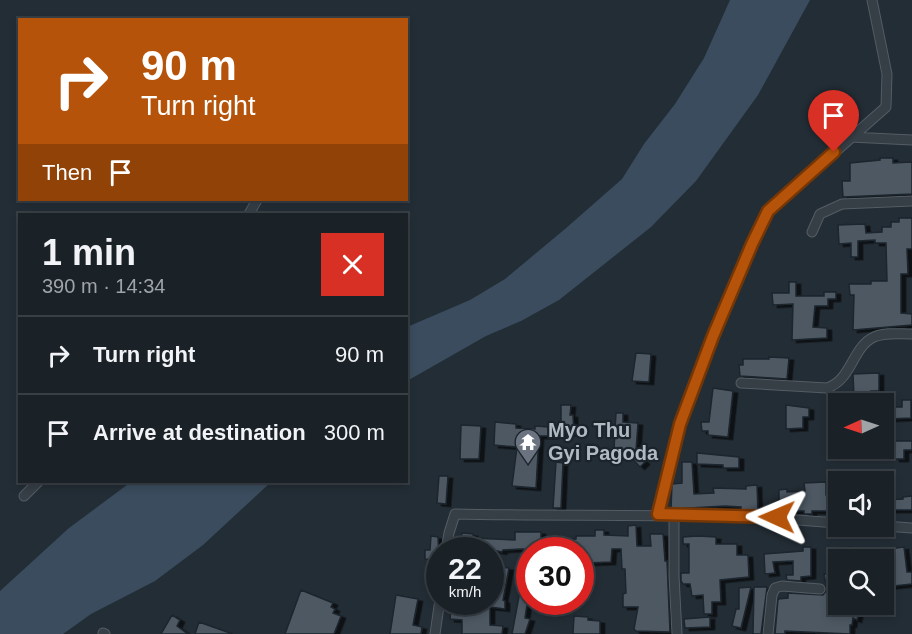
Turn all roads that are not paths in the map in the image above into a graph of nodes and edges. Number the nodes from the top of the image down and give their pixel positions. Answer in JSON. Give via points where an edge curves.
{"nodes":[{"id":1,"x":872,"y":0,"type":"edge"},
{"id":2,"x":850,"y":137,"type":"junction"},
{"id":3,"x":912,"y":140,"type":"edge"},
{"id":4,"x":912,"y":201,"type":"edge"},
{"id":5,"x":812,"y":232,"type":"dead end"},
{"id":6,"x":912,"y":334,"type":"edge"},
{"id":7,"x":741,"y":383,"type":"dead end"},
{"id":8,"x":37,"y":483,"type":"edge"},
{"id":9,"x":24,"y":496,"type":"dead end"},
{"id":10,"x":658,"y":514,"type":"junction"},
{"id":11,"x":674,"y":515,"type":"junction"},
{"id":12,"x":828,"y":522,"type":"edge"},
{"id":13,"x":894,"y":527,"type":"edge"},
{"id":14,"x":912,"y":528,"type":"edge"},
{"id":15,"x":448,"y":537,"type":"edge"},
{"id":16,"x":820,"y":589,"type":"dead end"},
{"id":17,"x":438,"y":615,"type":"edge"},
{"id":18,"x":435,"y":634,"type":"edge"},
{"id":19,"x":676,"y":634,"type":"edge"},
{"id":20,"x":768,"y":634,"type":"edge"}],
"edges":[{"from":1,"to":2,"type":"street","via":[[887,74],[886,106]]},
{"from":2,"to":3,"type":"street"},
{"from":2,"to":10,"type":"street","via":[[768,211],[680,424]]},
{"from":4,"to":5,"type":"street","via":[[842,204],[820,214]]},
{"from":6,"to":7,"type":"street","via":[[874,337],[860,350],[842,380],[827,388]]},
{"from":8,"to":9,"type":"street"},
{"from":10,"to":11,"type":"street"},
{"from":10,"to":15,"type":"street","via":[[455,514]]},
{"from":11,"to":12,"type":"street"},
{"from":11,"to":19,"type":"street"},
{"from":13,"to":14,"type":"street"},
{"from":16,"to":20,"type":"street","via":[[775,588]]},
{"from":17,"to":18,"type":"street"}]}
